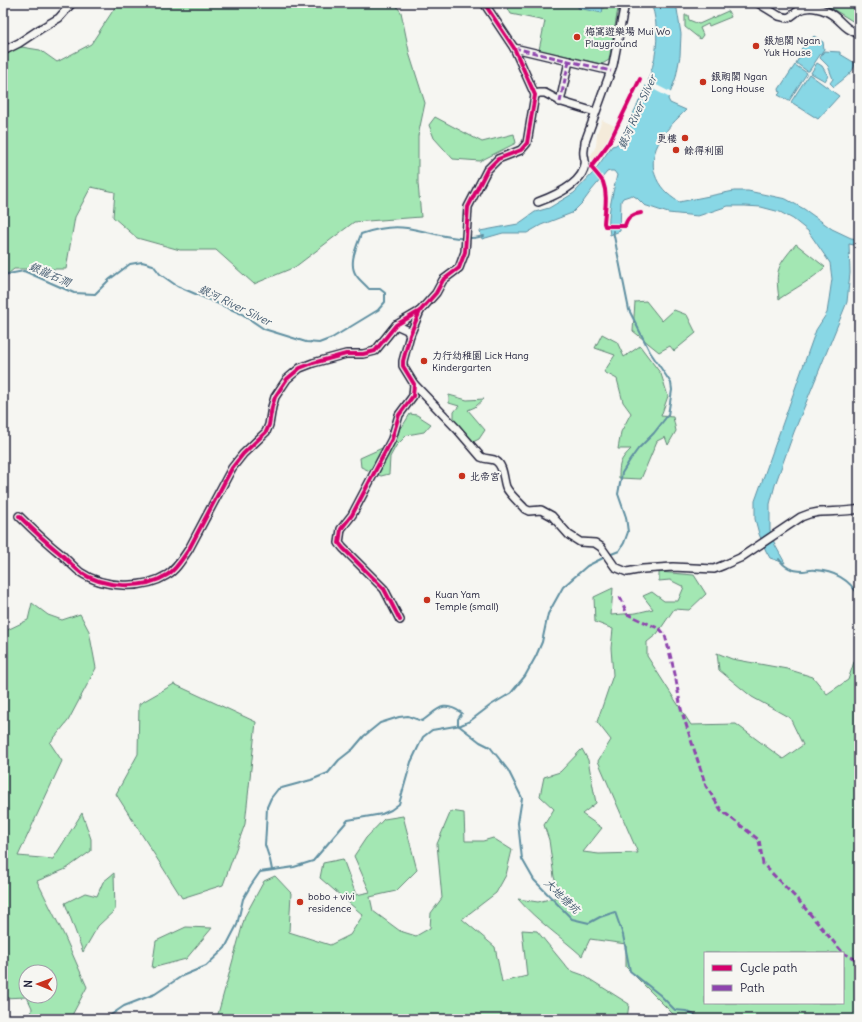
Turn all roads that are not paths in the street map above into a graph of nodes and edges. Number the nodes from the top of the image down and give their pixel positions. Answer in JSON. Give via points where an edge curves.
{"nodes":[{"id":1,"x":72,"y":3,"type":"edge"},
{"id":2,"x":484,"y":3,"type":"edge"},
{"id":3,"x":625,"y":3,"type":"edge"},
{"id":4,"x":758,"y":3,"type":"edge"},
{"id":5,"x":859,"y":34,"type":"edge"},
{"id":6,"x":514,"y":48,"type":"junction"},
{"id":7,"x":3,"y":51,"type":"edge"},
{"id":8,"x":569,"y":61,"type":"junction"},
{"id":9,"x":611,"y":71,"type":"junction"},
{"id":10,"x":535,"y":95,"type":"junction"},
{"id":11,"x":560,"y":102,"type":"junction"},
{"id":12,"x":595,"y":112,"type":"junction"},
{"id":13,"x":538,"y":202,"type":"dead end"},
{"id":14,"x":420,"y":311,"type":"junction"},
{"id":15,"x":396,"y":325,"type":"junction"},
{"id":16,"x":410,"y":335,"type":"junction"},
{"id":17,"x":414,"y":384,"type":"junction"},
{"id":18,"x":411,"y":400,"type":"junction"},
{"id":19,"x":429,"y":400,"type":"junction"},
{"id":20,"x":859,"y":509,"type":"edge"},
{"id":21,"x":19,"y":516,"type":"dead end"},
{"id":22,"x":400,"y":620,"type":"dead end"}],
"edges":[{"from":1,"to":7,"type":"street","via":[[59,18]]},
{"from":2,"to":6,"type":"street"},
{"from":3,"to":9,"type":"street"},
{"from":4,"to":5,"type":"street","via":[[779,16],[788,18],[801,9],[821,9],[833,15],[850,31]]},
{"from":6,"to":8,"type":"street"},
{"from":6,"to":10,"type":"street"},
{"from":8,"to":9,"type":"street"},
{"from":8,"to":11,"type":"street"},
{"from":9,"to":12,"type":"street"},
{"from":10,"to":11,"type":"street","via":[[545,93]]},
{"from":10,"to":14,"type":"street","via":[[526,143],[521,150],[498,159],[487,170],[468,207],[465,252],[459,268],[443,280],[436,293]]},
{"from":11,"to":12,"type":"street"},
{"from":12,"to":13,"type":"street","via":[[585,142],[584,155],[589,166],[579,178],[556,195]]},
{"from":14,"to":15,"type":"street"},
{"from":14,"to":16,"type":"street"},
{"from":15,"to":16,"type":"street","via":[[407,330]]},
{"from":15,"to":21,"type":"street","via":[[375,350],[369,353],[346,354],[313,363],[300,368],[287,379],[275,397],[266,432],[242,454],[232,468],[189,550],[168,575],[130,586],[96,579],[81,572]]},
{"from":16,"to":17,"type":"street","via":[[403,363]]},
{"from":17,"to":18,"type":"street"},
{"from":17,"to":19,"type":"street"},
{"from":18,"to":19,"type":"street"},
{"from":18,"to":22,"type":"street","via":[[399,415],[389,444],[352,515],[341,529],[339,542],[384,589]]},
{"from":19,"to":20,"type":"street","via":[[481,457],[486,460],[492,459],[501,466],[507,489],[526,509],[541,510],[552,516],[569,535],[580,542],[595,543],[601,547],[615,567],[627,572],[673,567],[714,568],[740,558],[812,512]]}]}
